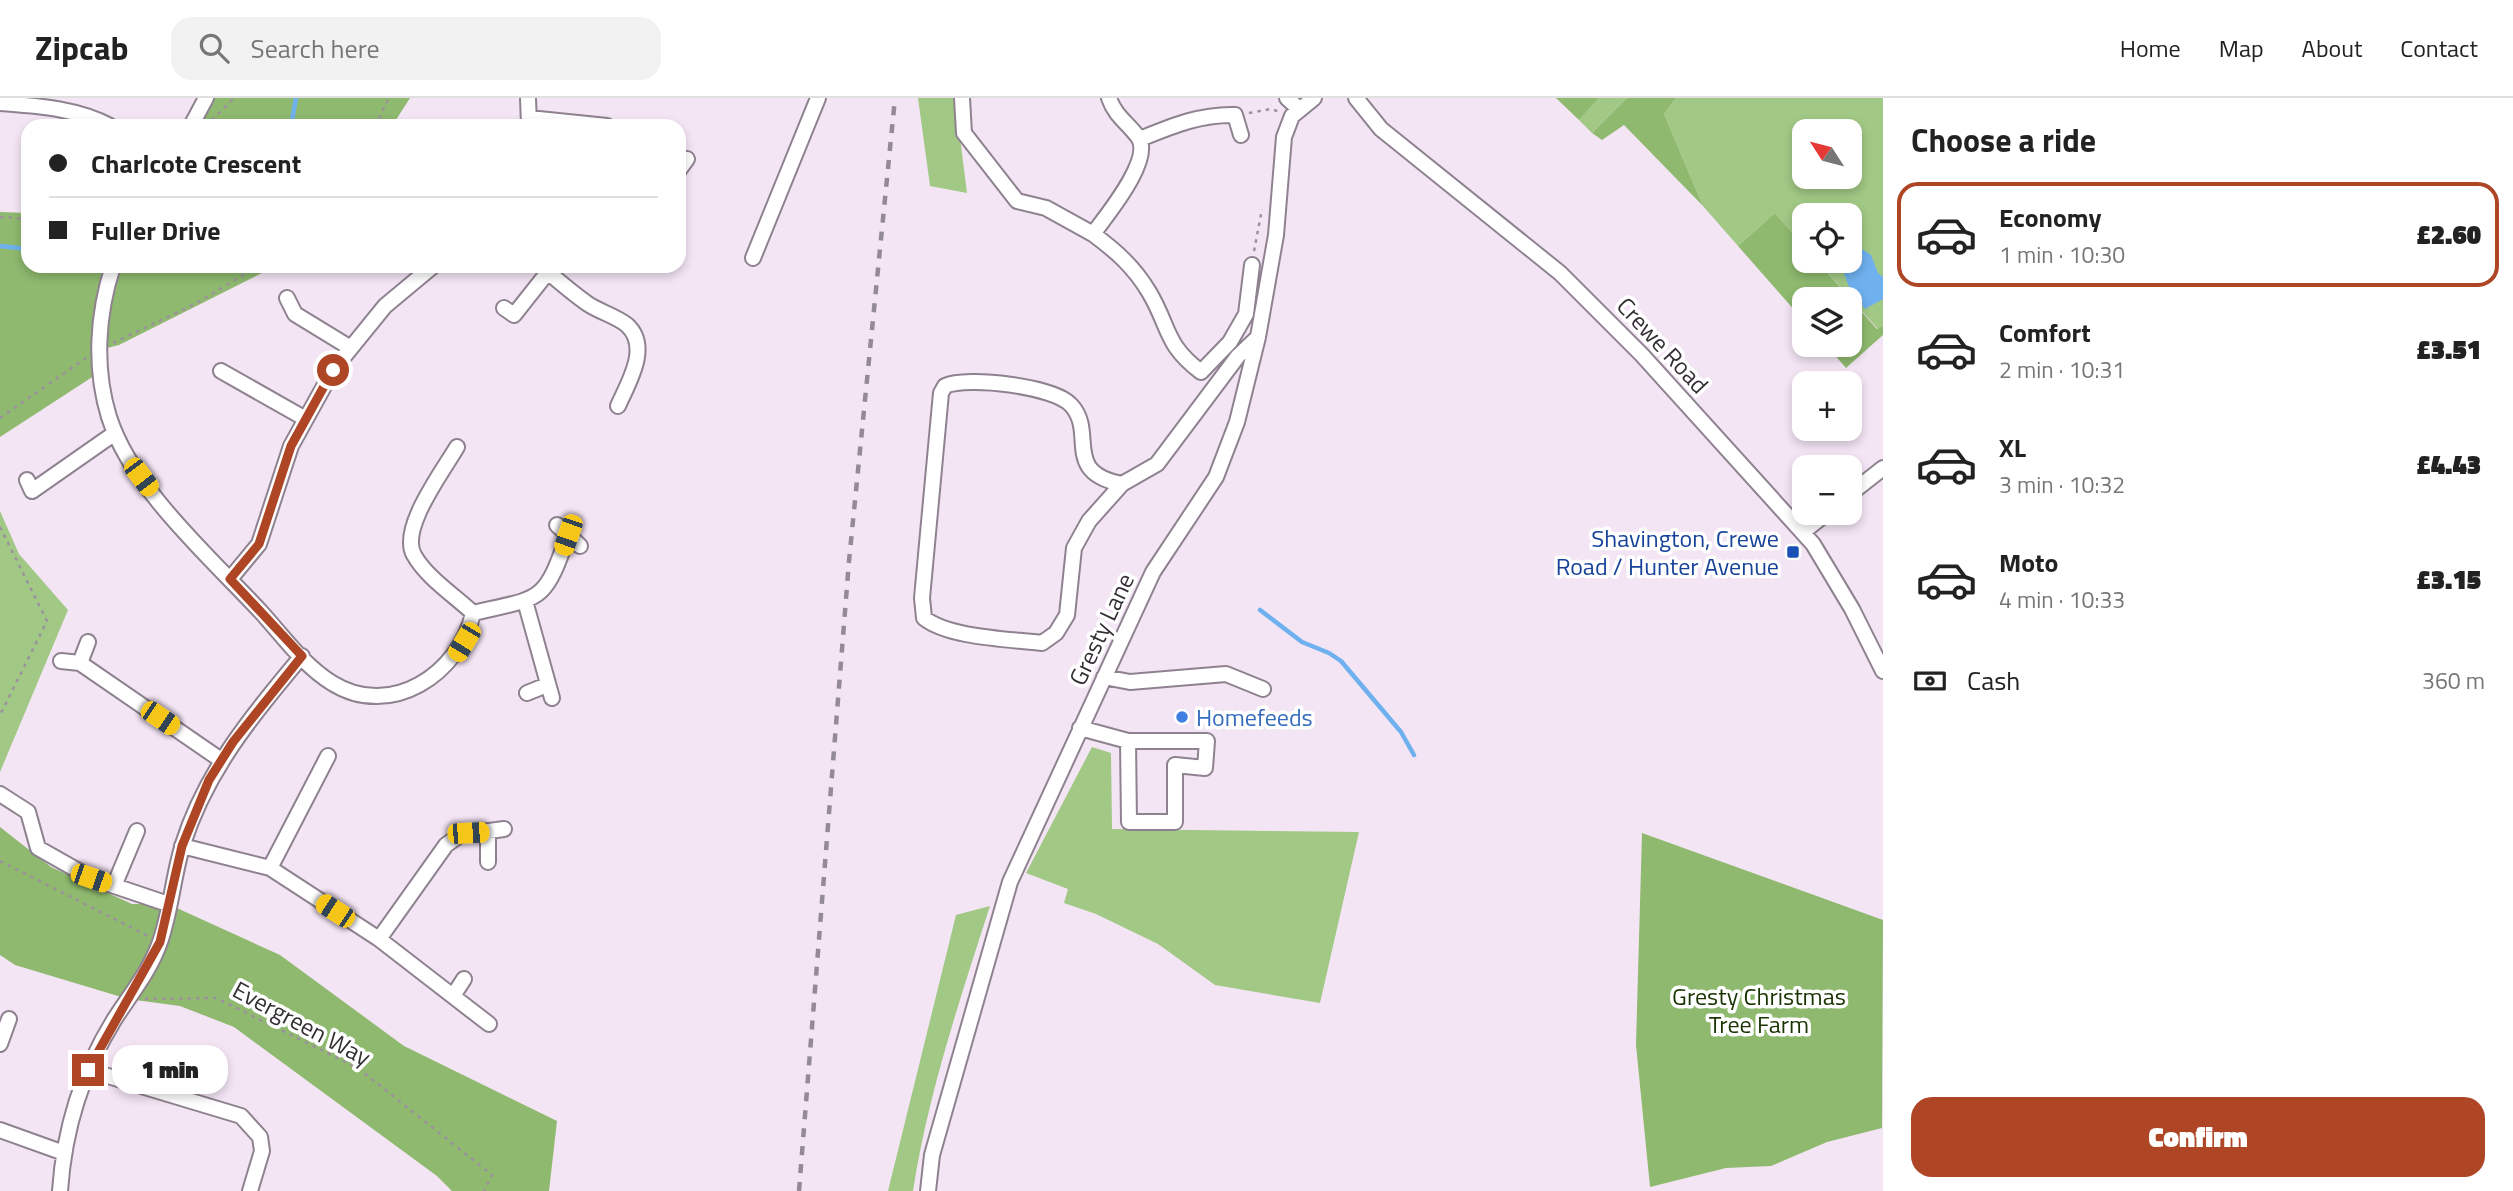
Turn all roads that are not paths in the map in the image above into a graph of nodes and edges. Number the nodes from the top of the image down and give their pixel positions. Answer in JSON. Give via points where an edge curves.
{"nodes":[{"id":1,"x":206,"y":98,"type":"edge"},
{"id":2,"x":528,"y":98,"type":"edge"},
{"id":3,"x":818,"y":98,"type":"edge"},
{"id":4,"x":962,"y":98,"type":"edge"},
{"id":5,"x":1109,"y":98,"type":"edge"},
{"id":6,"x":1287,"y":98,"type":"edge"},
{"id":7,"x":1314,"y":98,"type":"edge"},
{"id":8,"x":1356,"y":98,"type":"edge"},
{"id":9,"x":0,"y":103,"type":"edge"},
{"id":10,"x":1295,"y":112,"type":"junction"},
{"id":11,"x":98,"y":119,"type":"edge"},
{"id":12,"x":195,"y":119,"type":"edge"},
{"id":13,"x":529,"y":119,"type":"edge"},
{"id":14,"x":1241,"y":135,"type":"dead end"},
{"id":15,"x":1140,"y":139,"type":"junction"},
{"id":16,"x":1093,"y":234,"type":"junction"},
{"id":17,"x":753,"y":257,"type":"dead end"},
{"id":18,"x":1252,"y":265,"type":"dead end"},
{"id":19,"x":111,"y":273,"type":"edge"},
{"id":20,"x":425,"y":273,"type":"edge"},
{"id":21,"x":542,"y":273,"type":"edge"},
{"id":22,"x":550,"y":273,"type":"edge"},
{"id":23,"x":287,"y":298,"type":"dead end"},
{"id":24,"x":514,"y":315,"type":"dead end"},
{"id":25,"x":1258,"y":337,"type":"junction"},
{"id":26,"x":349,"y":347,"type":"junction"},
{"id":27,"x":221,"y":371,"type":"dead end"},
{"id":28,"x":618,"y":407,"type":"dead end"},
{"id":29,"x":304,"y":418,"type":"junction"},
{"id":30,"x":115,"y":433,"type":"junction"},
{"id":31,"x":457,"y":447,"type":"dead end"},
{"id":32,"x":1883,"y":468,"type":"edge"},
{"id":33,"x":1122,"y":484,"type":"junction"},
{"id":34,"x":1862,"y":485,"type":"edge"},
{"id":35,"x":33,"y":492,"type":"dead end"},
{"id":36,"x":1811,"y":525,"type":"edge"},
{"id":37,"x":1802,"y":532,"type":"junction"},
{"id":38,"x":580,"y":546,"type":"dead end"},
{"id":39,"x":230,"y":579,"type":"junction"},
{"id":40,"x":524,"y":601,"type":"junction"},
{"id":41,"x":473,"y":613,"type":"junction"},
{"id":42,"x":88,"y":642,"type":"dead end"},
{"id":43,"x":302,"y":656,"type":"junction"},
{"id":44,"x":61,"y":662,"type":"dead end"},
{"id":45,"x":79,"y":663,"type":"junction"},
{"id":46,"x":1883,"y":671,"type":"edge"},
{"id":47,"x":1104,"y":677,"type":"junction"},
{"id":48,"x":1263,"y":689,"type":"dead end"},
{"id":49,"x":527,"y":693,"type":"dead end"},
{"id":50,"x":1080,"y":728,"type":"junction"},
{"id":51,"x":1128,"y":741,"type":"junction"},
{"id":52,"x":328,"y":756,"type":"dead end"},
{"id":53,"x":221,"y":760,"type":"junction"},
{"id":54,"x":0,"y":794,"type":"edge"},
{"id":55,"x":504,"y":829,"type":"dead end"},
{"id":56,"x":137,"y":831,"type":"dead end"},
{"id":57,"x":488,"y":832,"type":"junction"},
{"id":58,"x":182,"y":846,"type":"junction"},
{"id":59,"x":488,"y":862,"type":"dead end"},
{"id":60,"x":270,"y":869,"type":"junction"},
{"id":61,"x":114,"y":886,"type":"junction"},
{"id":62,"x":167,"y":904,"type":"junction"},
{"id":63,"x":379,"y":939,"type":"junction"},
{"id":64,"x":464,"y":979,"type":"dead end"},
{"id":65,"x":453,"y":996,"type":"junction"},
{"id":66,"x":9,"y":1019,"type":"dead end"},
{"id":67,"x":489,"y":1024,"type":"dead end"},
{"id":68,"x":0,"y":1044,"type":"edge"},
{"id":69,"x":88,"y":1070,"type":"junction"},
{"id":70,"x":0,"y":1130,"type":"edge"},
{"id":71,"x":64,"y":1153,"type":"junction"},
{"id":72,"x":60,"y":1191,"type":"edge"},
{"id":73,"x":250,"y":1191,"type":"edge"},
{"id":74,"x":928,"y":1191,"type":"edge"}],
"edges":[{"from":1,"to":12,"type":"street"},
{"from":2,"to":13,"type":"street"},
{"from":3,"to":17,"type":"street"},
{"from":4,"to":16,"type":"street","via":[[964,133],[1017,201],[1046,208]]},
{"from":5,"to":15,"type":"street","via":[[1112,108]]},
{"from":6,"to":10,"type":"street"},
{"from":7,"to":10,"type":"street"},
{"from":8,"to":37,"type":"street","name":"Crewe Road","via":[[1381,129],[1592,302]]},
{"from":9,"to":11,"type":"street","via":[[44,106]]},
{"from":10,"to":25,"type":"street","name":"Gresty Lane","via":[[1284,138],[1276,235]]},
{"from":14,"to":15,"type":"street","via":[[1235,116],[1215,114]]},
{"from":15,"to":16,"type":"street","via":[[1141,154],[1133,176]]},
{"from":16,"to":18,"type":"street","via":[[1124,257],[1150,294],[1168,339],[1182,358],[1201,372],[1230,342],[1246,314]]},
{"from":19,"to":30,"type":"street","via":[[102,308],[99,350],[104,395]]},
{"from":20,"to":26,"type":"street","via":[[385,306]]},
{"from":21,"to":24,"type":"street"},
{"from":22,"to":28,"type":"street","via":[[633,333],[636,359]]},
{"from":23,"to":26,"type":"street","via":[[291,320]]},
{"from":25,"to":33,"type":"street","via":[[1238,356],[1157,464]]},
{"from":25,"to":47,"type":"street","name":"Gresty Lane","via":[[1237,422],[1216,477],[1153,572]]},
{"from":26,"to":29,"type":"street"},
{"from":27,"to":29,"type":"street"},
{"from":29,"to":39,"type":"street","via":[[259,544]]},
{"from":30,"to":35,"type":"street"},
{"from":30,"to":39,"type":"street","via":[[151,490]]},
{"from":31,"to":41,"type":"street","via":[[411,529],[410,545],[419,563]]},
{"from":32,"to":34,"type":"street"},
{"from":33,"to":33,"type":"street","via":[[1102,480],[1090,469],[1079,415],[1070,403],[1028,387],[966,382],[945,386],[923,584],[924,618],[974,635],[1042,643],[1056,633],[1067,615],[1074,548],[1089,521]]},
{"from":36,"to":37,"type":"street"},
{"from":37,"to":46,"type":"street","name":"Crewe Road","via":[[1846,598]]},
{"from":38,"to":40,"type":"street","via":[[563,530],[551,581]]},
{"from":39,"to":43,"type":"street"},
{"from":40,"to":41,"type":"street"},
{"from":40,"to":49,"type":"street","via":[[550,691]]},
{"from":41,"to":43,"type":"street","via":[[464,642],[447,666],[423,684],[396,693],[369,695],[343,688]]},
{"from":42,"to":45,"type":"street"},
{"from":43,"to":53,"type":"street"},
{"from":44,"to":45,"type":"street"},
{"from":45,"to":53,"type":"street"},
{"from":47,"to":48,"type":"street","via":[[1130,682],[1226,674]]},
{"from":47,"to":50,"type":"street","name":"Gresty Lane"},
{"from":50,"to":51,"type":"street"},
{"from":50,"to":74,"type":"street","name":"Gresty Lane","via":[[1010,883],[932,1155]]},
{"from":51,"to":51,"type":"street","via":[[1129,822],[1175,822],[1175,765],[1205,768],[1207,741]]},
{"from":52,"to":60,"type":"street"},
{"from":53,"to":58,"type":"street"},
{"from":54,"to":61,"type":"street","via":[[28,812],[38,848]]},
{"from":55,"to":57,"type":"street"},
{"from":56,"to":61,"type":"street"},
{"from":57,"to":59,"type":"street"},
{"from":57,"to":63,"type":"street","via":[[460,835],[446,845]]},
{"from":58,"to":60,"type":"street"},
{"from":58,"to":62,"type":"street"},
{"from":60,"to":63,"type":"street"},
{"from":61,"to":62,"type":"street"},
{"from":62,"to":69,"type":"street","via":[[160,942]]},
{"from":63,"to":65,"type":"street"},
{"from":64,"to":65,"type":"street"},
{"from":65,"to":67,"type":"street"},
{"from":66,"to":68,"type":"street"},
{"from":69,"to":71,"type":"street"},
{"from":69,"to":73,"type":"street","via":[[241,1116],[260,1137],[262,1151]]},
{"from":70,"to":71,"type":"street"},
{"from":71,"to":72,"type":"street"}]}
